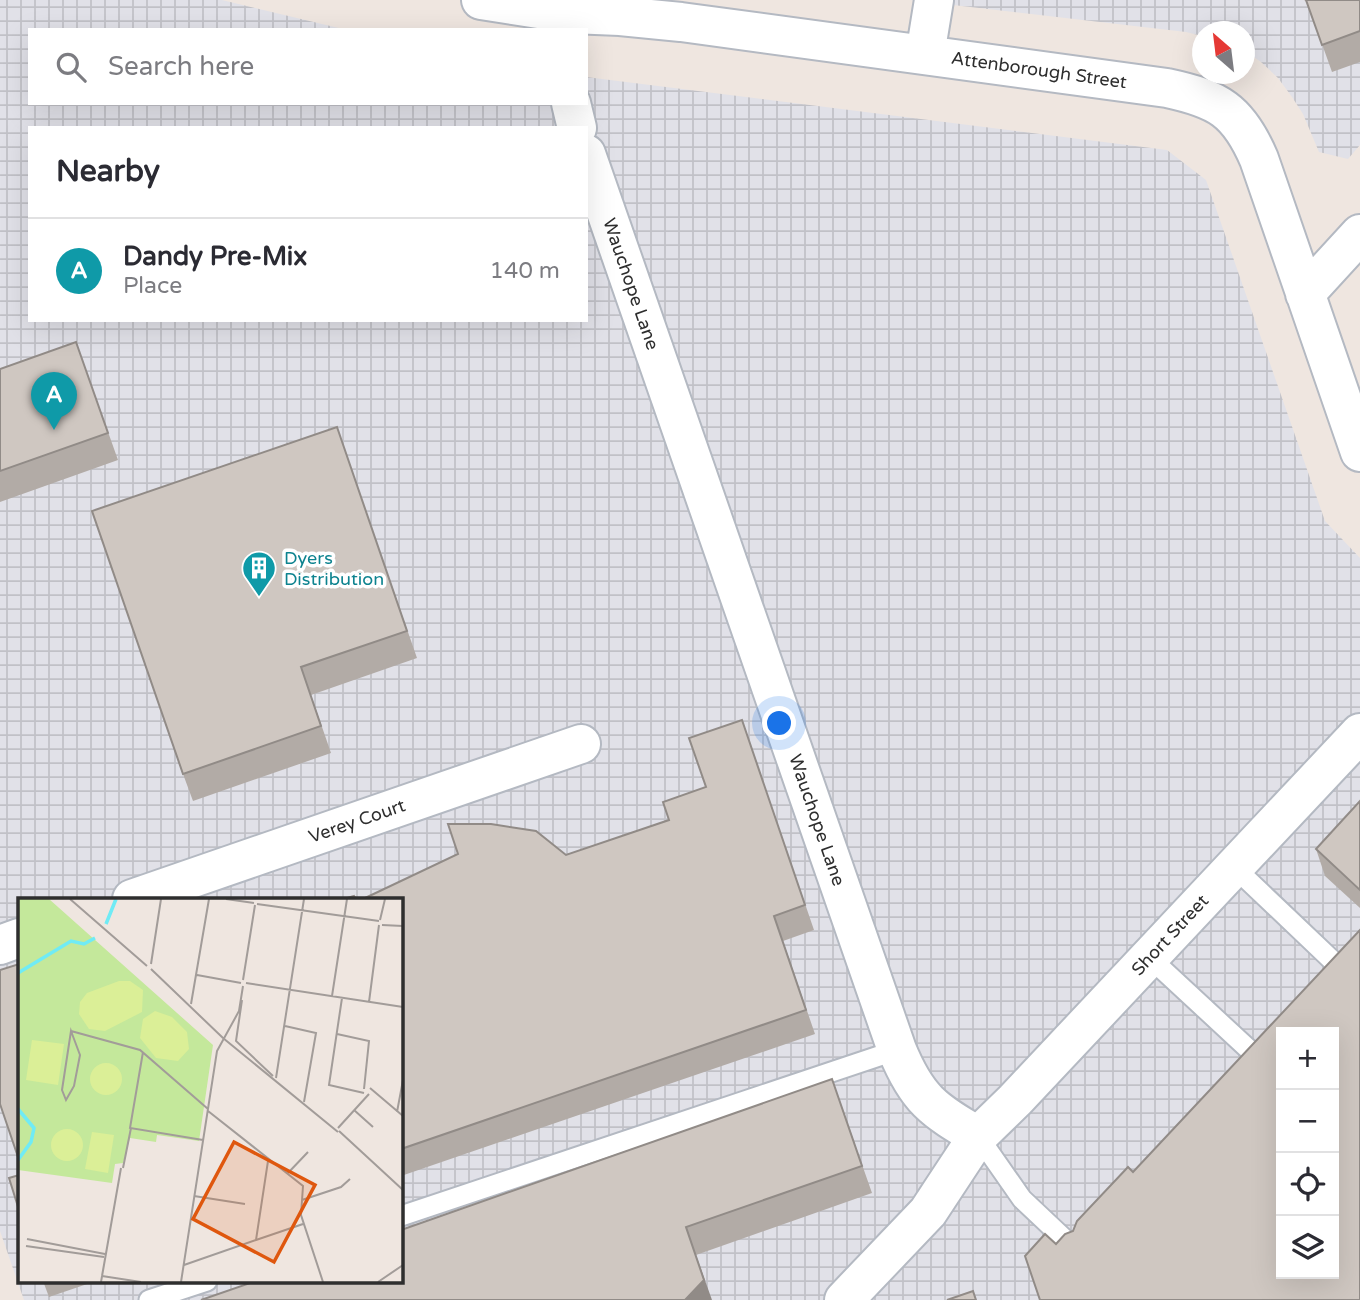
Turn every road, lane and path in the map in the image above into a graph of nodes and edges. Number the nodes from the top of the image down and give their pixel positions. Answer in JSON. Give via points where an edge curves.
{"nodes":[{"id":1,"x":481,"y":0,"type":"edge"},
{"id":2,"x":934,"y":0,"type":"edge"},
{"id":3,"x":583,"y":22,"type":"edge"},
{"id":4,"x":925,"y":55,"type":"junction"},
{"id":5,"x":571,"y":105,"type":"edge"},
{"id":6,"x":577,"y":126,"type":"edge"},
{"id":7,"x":588,"y":160,"type":"edge"},
{"id":8,"x":1360,"y":234,"type":"edge"},
{"id":9,"x":1305,"y":294,"type":"junction"},
{"id":10,"x":1360,"y":452,"type":"edge"},
{"id":11,"x":1360,"y":733,"type":"edge"},
{"id":12,"x":581,"y":744,"type":"dead end"},
{"id":13,"x":1234,"y":867,"type":"junction"},
{"id":14,"x":135,"y":898,"type":"edge"},
{"id":15,"x":18,"y":938,"type":"edge"},
{"id":16,"x":0,"y":945,"type":"edge"},
{"id":17,"x":1149,"y":957,"type":"junction"},
{"id":18,"x":1336,"y":964,"type":"edge"},
{"id":19,"x":897,"y":1050,"type":"junction"},
{"id":20,"x":1257,"y":1057,"type":"edge"},
{"id":21,"x":978,"y":1136,"type":"junction"},
{"id":22,"x":402,"y":1216,"type":"edge"},
{"id":23,"x":1074,"y":1249,"type":"edge"},
{"id":24,"x":204,"y":1282,"type":"edge"},
{"id":25,"x":149,"y":1300,"type":"edge"},
{"id":26,"x":844,"y":1300,"type":"edge"}],
"edges":[{"from":1,"to":3,"type":"street","name":"Attenborough Street","via":[[570,14]]},
{"from":2,"to":4,"type":"street"},
{"from":3,"to":4,"type":"street","name":"Attenborough Street","via":[[620,16]]},
{"from":4,"to":9,"type":"street","name":"Attenborough Street","via":[[1167,88],[1212,101],[1238,121],[1252,142]]},
{"from":5,"to":6,"type":"street"},
{"from":7,"to":19,"type":"street","name":"Wauchope Lane"},
{"from":8,"to":9,"type":"street"},
{"from":9,"to":10,"type":"street","name":"Attenborough Street"},
{"from":11,"to":13,"type":"street","name":"Short Street"},
{"from":12,"to":14,"type":"street","name":"Verey Court"},
{"from":13,"to":17,"type":"street","name":"Short Street"},
{"from":13,"to":18,"type":"lane"},
{"from":15,"to":16,"type":"street"},
{"from":17,"to":20,"type":"lane"},
{"from":17,"to":21,"type":"street","name":"Short Street"},
{"from":19,"to":21,"type":"street","name":"Wauchope Lane","via":[[910,1078],[932,1107]]},
{"from":19,"to":22,"type":"lane"},
{"from":21,"to":23,"type":"lane","via":[[1022,1199]]},
{"from":21,"to":26,"type":"street","via":[[929,1212]]},
{"from":24,"to":25,"type":"lane"}]}
